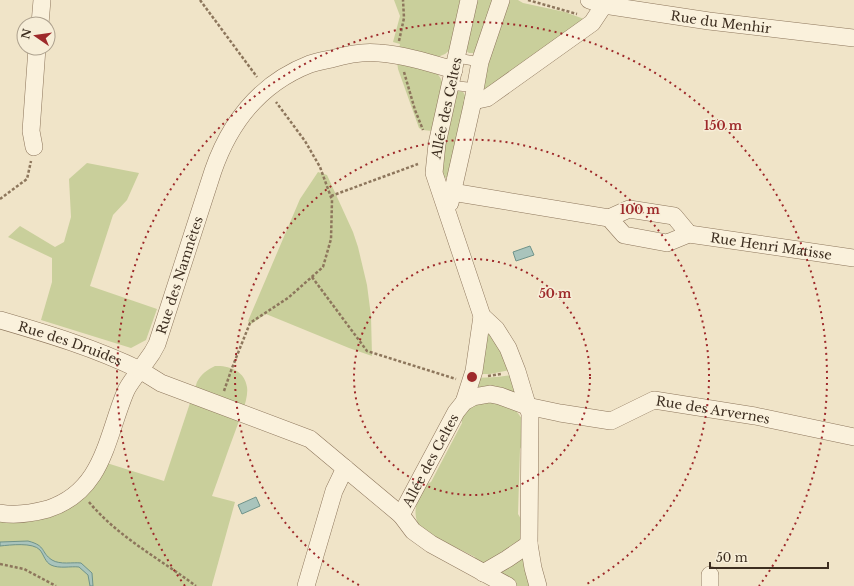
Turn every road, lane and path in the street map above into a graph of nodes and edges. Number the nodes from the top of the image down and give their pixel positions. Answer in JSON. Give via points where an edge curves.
{"nodes":[{"id":1,"x":42,"y":0,"type":"edge"},
{"id":2,"x":200,"y":0,"type":"edge"},
{"id":3,"x":469,"y":0,"type":"edge"},
{"id":4,"x":501,"y":0,"type":"edge"},
{"id":5,"x":528,"y":0,"type":"edge"},
{"id":6,"x":596,"y":8,"type":"edge"},
{"id":7,"x":41,"y":16,"type":"edge"},
{"id":8,"x":854,"y":38,"type":"edge"},
{"id":9,"x":36,"y":56,"type":"edge"},
{"id":10,"x":480,"y":62,"type":"junction"},
{"id":11,"x":454,"y":71,"type":"junction"},
{"id":12,"x":266,"y":90,"type":"junction"},
{"id":13,"x":474,"y":95,"type":"junction"},
{"id":14,"x":34,"y":147,"type":"joint"},
{"id":15,"x":435,"y":163,"type":"junction"},
{"id":16,"x":452,"y":192,"type":"junction"},
{"id":17,"x":330,"y":196,"type":"junction"},
{"id":18,"x":0,"y":199,"type":"edge"},
{"id":19,"x":447,"y":215,"type":"junction"},
{"id":20,"x":608,"y":218,"type":"junction"},
{"id":21,"x":689,"y":234,"type":"junction"},
{"id":22,"x":854,"y":258,"type":"edge"},
{"id":23,"x":312,"y":276,"type":"junction"},
{"id":24,"x":482,"y":316,"type":"junction"},
{"id":25,"x":0,"y":320,"type":"edge"},
{"id":26,"x":140,"y":370,"type":"junction"},
{"id":27,"x":517,"y":371,"type":"junction"},
{"id":28,"x":473,"y":375,"type":"junction"},
{"id":29,"x":464,"y":402,"type":"junction"},
{"id":30,"x":219,"y":405,"type":"junction"},
{"id":31,"x":527,"y":406,"type":"junction"},
{"id":32,"x":854,"y":437,"type":"edge"},
{"id":33,"x":344,"y":468,"type":"junction"},
{"id":34,"x":80,"y":491,"type":"junction"},
{"id":35,"x":0,"y":513,"type":"edge"},
{"id":36,"x":401,"y":514,"type":"junction"},
{"id":37,"x":529,"y":544,"type":"junction"},
{"id":38,"x":0,"y":564,"type":"edge"},
{"id":39,"x":483,"y":573,"type":"junction"},
{"id":40,"x":56,"y":586,"type":"edge"},
{"id":41,"x":196,"y":586,"type":"edge"},
{"id":42,"x":306,"y":586,"type":"edge"},
{"id":43,"x":508,"y":586,"type":"edge"},
{"id":44,"x":538,"y":586,"type":"edge"}],
"edges":[{"from":1,"to":7,"type":"street"},
{"from":2,"to":12,"type":"path"},
{"from":3,"to":11,"type":"street","name":"Allée des Celtes"},
{"from":4,"to":10,"type":"street","name":"Allée des Celtes"},
{"from":5,"to":6,"type":"path"},
{"from":6,"to":8,"type":"street","name":"Rue du Menhir"},
{"from":6,"to":13,"type":"street","name":"Allée des Celtes","via":[[592,23],[487,98]]},
{"from":9,"to":14,"type":"street","via":[[31,131]]},
{"from":10,"to":11,"type":"lane"},
{"from":10,"to":13,"type":"street","name":"Allée des Celtes"},
{"from":11,"to":12,"type":"street","name":"Rue des Namnètes","via":[[419,60],[378,52],[343,56],[311,64],[278,80]]},
{"from":11,"to":13,"type":"lane"},
{"from":11,"to":15,"type":"street","name":"Allée des Celtes"},
{"from":12,"to":17,"type":"path","via":[[305,141],[320,167]]},
{"from":12,"to":26,"type":"street","name":"Rue des Namnètes","via":[[241,117],[224,144],[157,344]]},
{"from":13,"to":16,"type":"street","name":"Allée des Celtes"},
{"from":14,"to":18,"type":"path","via":[[27,179]]},
{"from":15,"to":17,"type":"path","via":[[421,163]]},
{"from":15,"to":19,"type":"street","name":"Allée des Celtes","via":[[434,173]]},
{"from":16,"to":19,"type":"street","name":"Allée des Celtes"},
{"from":16,"to":20,"type":"street"},
{"from":17,"to":23,"type":"path","via":[[330,240],[323,267]]},
{"from":19,"to":24,"type":"street","name":"Allée des Celtes"},
{"from":20,"to":21,"type":"street","via":[[624,235],[668,243]]},
{"from":20,"to":21,"type":"street","via":[[629,209],[674,216]]},
{"from":21,"to":22,"type":"street","name":"Rue Henri Matisse"},
{"from":23,"to":28,"type":"path","via":[[367,351],[458,379]]},
{"from":23,"to":30,"type":"path","via":[[288,298],[250,323]]},
{"from":24,"to":27,"type":"street","name":"Allée des Celtes","via":[[502,338]]},
{"from":24,"to":28,"type":"street","name":"Allée des Celtes"},
{"from":25,"to":26,"type":"street","name":"Rue des Druides","via":[[60,338],[118,359]]},
{"from":26,"to":30,"type":"street","via":[[161,383]]},
{"from":26,"to":34,"type":"street","name":"Rue des Namnètes","via":[[126,391],[98,468]]},
{"from":27,"to":28,"type":"path"},
{"from":27,"to":31,"type":"street","name":"Allée des Celtes"},
{"from":28,"to":29,"type":"street","name":"Allée des Celtes"},
{"from":29,"to":31,"type":"street","name":"Allée des Celtes","via":[[472,397],[490,394]]},
{"from":29,"to":36,"type":"street","name":"Allée des Celtes","via":[[456,412]]},
{"from":30,"to":33,"type":"street","via":[[310,439]]},
{"from":31,"to":32,"type":"street","name":"Rue des Arvernes","via":[[611,421],[654,400],[756,416]]},
{"from":31,"to":37,"type":"street","name":"Allée des Celtes","via":[[530,414]]},
{"from":33,"to":36,"type":"street"},
{"from":33,"to":42,"type":"street","via":[[334,491]]},
{"from":34,"to":35,"type":"street","name":"Rue des Namnètes","via":[[67,500],[42,510],[18,514]]},
{"from":34,"to":41,"type":"path","via":[[100,516],[123,535]]},
{"from":36,"to":39,"type":"street","name":"Allée des Celtes","via":[[413,531],[431,544]]},
{"from":37,"to":39,"type":"street"},
{"from":37,"to":44,"type":"street","name":"Allée des Celtes"},
{"from":38,"to":40,"type":"path","via":[[24,569]]},
{"from":39,"to":43,"type":"street","name":"Allée des Celtes"}]}
